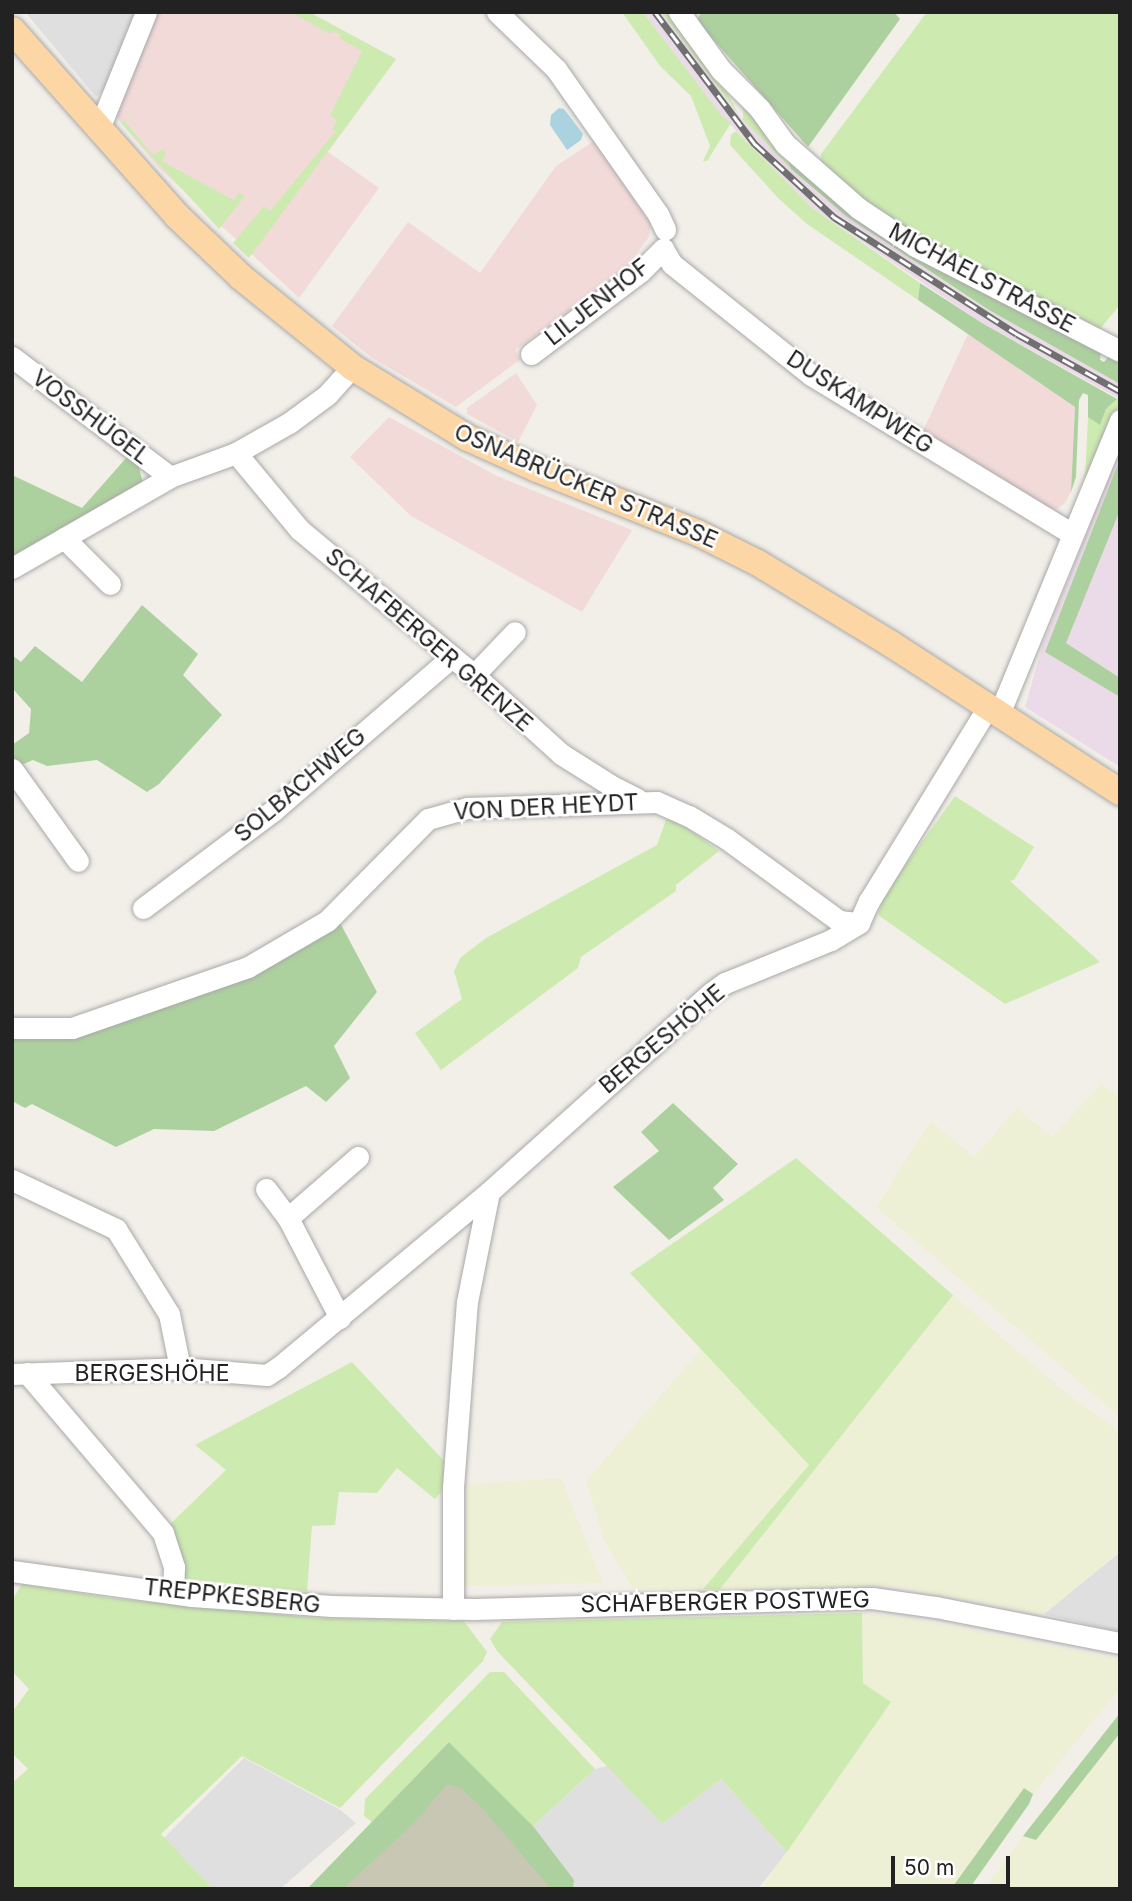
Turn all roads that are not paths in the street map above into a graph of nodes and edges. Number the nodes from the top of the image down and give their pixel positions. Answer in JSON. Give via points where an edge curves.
{"nodes":[{"id":1,"x":146,"y":12,"type":"edge"},
{"id":2,"x":679,"y":12,"type":"edge"},
{"id":3,"x":505,"y":14,"type":"edge"},
{"id":4,"x":12,"y":30,"type":"edge"},
{"id":5,"x":100,"y":126,"type":"junction"},
{"id":6,"x":664,"y":239,"type":"junction"},
{"id":7,"x":1120,"y":351,"type":"edge"},
{"id":8,"x":531,"y":354,"type":"dead end"},
{"id":9,"x":12,"y":356,"type":"edge"},
{"id":10,"x":352,"y":367,"type":"junction"},
{"id":11,"x":1120,"y":420,"type":"edge"},
{"id":12,"x":236,"y":453,"type":"junction"},
{"id":13,"x":170,"y":477,"type":"junction"},
{"id":14,"x":1073,"y":534,"type":"junction"},
{"id":15,"x":64,"y":538,"type":"junction"},
{"id":16,"x":12,"y":568,"type":"edge"},
{"id":17,"x":110,"y":584,"type":"dead end"},
{"id":18,"x":515,"y":632,"type":"dead end"},
{"id":19,"x":452,"y":657,"type":"junction"},
{"id":20,"x":474,"y":675,"type":"junction"},
{"id":21,"x":994,"y":710,"type":"junction"},
{"id":22,"x":12,"y":769,"type":"edge"},
{"id":23,"x":1120,"y":792,"type":"edge"},
{"id":24,"x":643,"y":801,"type":"junction"},
{"id":25,"x":78,"y":861,"type":"dead end"},
{"id":26,"x":143,"y":908,"type":"dead end"},
{"id":27,"x":859,"y":923,"type":"junction"},
{"id":28,"x":12,"y":1028,"type":"edge"},
{"id":29,"x":358,"y":1157,"type":"dead end"},
{"id":30,"x":12,"y":1180,"type":"edge"},
{"id":31,"x":266,"y":1189,"type":"dead end"},
{"id":32,"x":489,"y":1192,"type":"junction"},
{"id":33,"x":288,"y":1218,"type":"junction"},
{"id":34,"x":340,"y":1318,"type":"junction"},
{"id":35,"x":180,"y":1368,"type":"junction"},
{"id":36,"x":20,"y":1373,"type":"edge"},
{"id":37,"x":12,"y":1570,"type":"edge"},
{"id":38,"x":173,"y":1591,"type":"junction"},
{"id":39,"x":453,"y":1609,"type":"junction"},
{"id":40,"x":1120,"y":1643,"type":"edge"}],
"edges":[{"from":1,"to":5,"type":"street"},
{"from":2,"to":7,"type":"street","name":"MICHAELSTRASSE","via":[[721,70],[759,108],[785,144],[858,208],[915,246]]},
{"from":3,"to":6,"type":"street","name":"DUSKAMPWEG","via":[[556,69],[659,214]]},
{"from":4,"to":5,"type":"main road","name":"OSNABRÜCKER STRASSE"},
{"from":5,"to":10,"type":"main road","name":"OSNABRÜCKER STRASSE","via":[[194,233]]},
{"from":6,"to":8,"type":"street","name":"LILJENHOF","via":[[640,272]]},
{"from":6,"to":14,"type":"street","name":"DUSKAMPWEG","via":[[672,264],[811,375]]},
{"from":9,"to":13,"type":"street","name":"VOSSHÜGEL"},
{"from":10,"to":12,"type":"street","name":"VOSSHÜGEL","via":[[327,395]]},
{"from":10,"to":21,"type":"main road","name":"OSNABRÜCKER STRASSE","via":[[468,438],[698,533],[758,564]]},
{"from":11,"to":14,"type":"street"},
{"from":12,"to":13,"type":"street","name":"VOSSHÜGEL"},
{"from":12,"to":19,"type":"street","name":"SCHAFBERGER GRENZE","via":[[300,530]]},
{"from":13,"to":15,"type":"street","name":"VOSSHÜGEL"},
{"from":14,"to":21,"type":"street"},
{"from":15,"to":16,"type":"street","name":"VOSSHÜGEL"},
{"from":15,"to":17,"type":"street"},
{"from":18,"to":20,"type":"street"},
{"from":19,"to":20,"type":"street","name":"SCHAFBERGER GRENZE"},
{"from":19,"to":26,"type":"street","name":"SOLBACHWEG","via":[[274,810]]},
{"from":20,"to":24,"type":"street","name":"SCHAFBERGER GRENZE","via":[[561,754]]},
{"from":21,"to":23,"type":"main road","name":"OSNABRÜCKER STRASSE"},
{"from":21,"to":27,"type":"street"},
{"from":22,"to":25,"type":"street"},
{"from":24,"to":27,"type":"street","name":"VON DER HEYDT","via":[[689,816],[839,921]]},
{"from":24,"to":28,"type":"street","name":"VON DER HEYDT","via":[[480,806],[440,814],[408,837],[327,921],[248,967],[72,1028]]},
{"from":27,"to":32,"type":"street","name":"BERGESHÖHE","via":[[711,993]]},
{"from":29,"to":33,"type":"street"},
{"from":30,"to":35,"type":"street","via":[[116,1229],[169,1314]]},
{"from":31,"to":33,"type":"street"},
{"from":32,"to":34,"type":"street","name":"BERGESHÖHE"},
{"from":32,"to":39,"type":"street","via":[[467,1302],[453,1487]]},
{"from":33,"to":34,"type":"street"},
{"from":34,"to":35,"type":"street","name":"BERGESHÖHE","via":[[267,1376]]},
{"from":35,"to":36,"type":"street","name":"BERGESHÖHE"},
{"from":36,"to":38,"type":"street","name":"BERGESHÖHE","via":[[163,1533],[174,1567]]},
{"from":37,"to":38,"type":"street","name":"TREPPKESBERG"},
{"from":38,"to":39,"type":"street","name":"TREPPKESBERG","via":[[332,1606]]},
{"from":39,"to":40,"type":"street","name":"SCHAFBERGER POSTWEG","via":[[872,1598],[936,1606]]}]}
